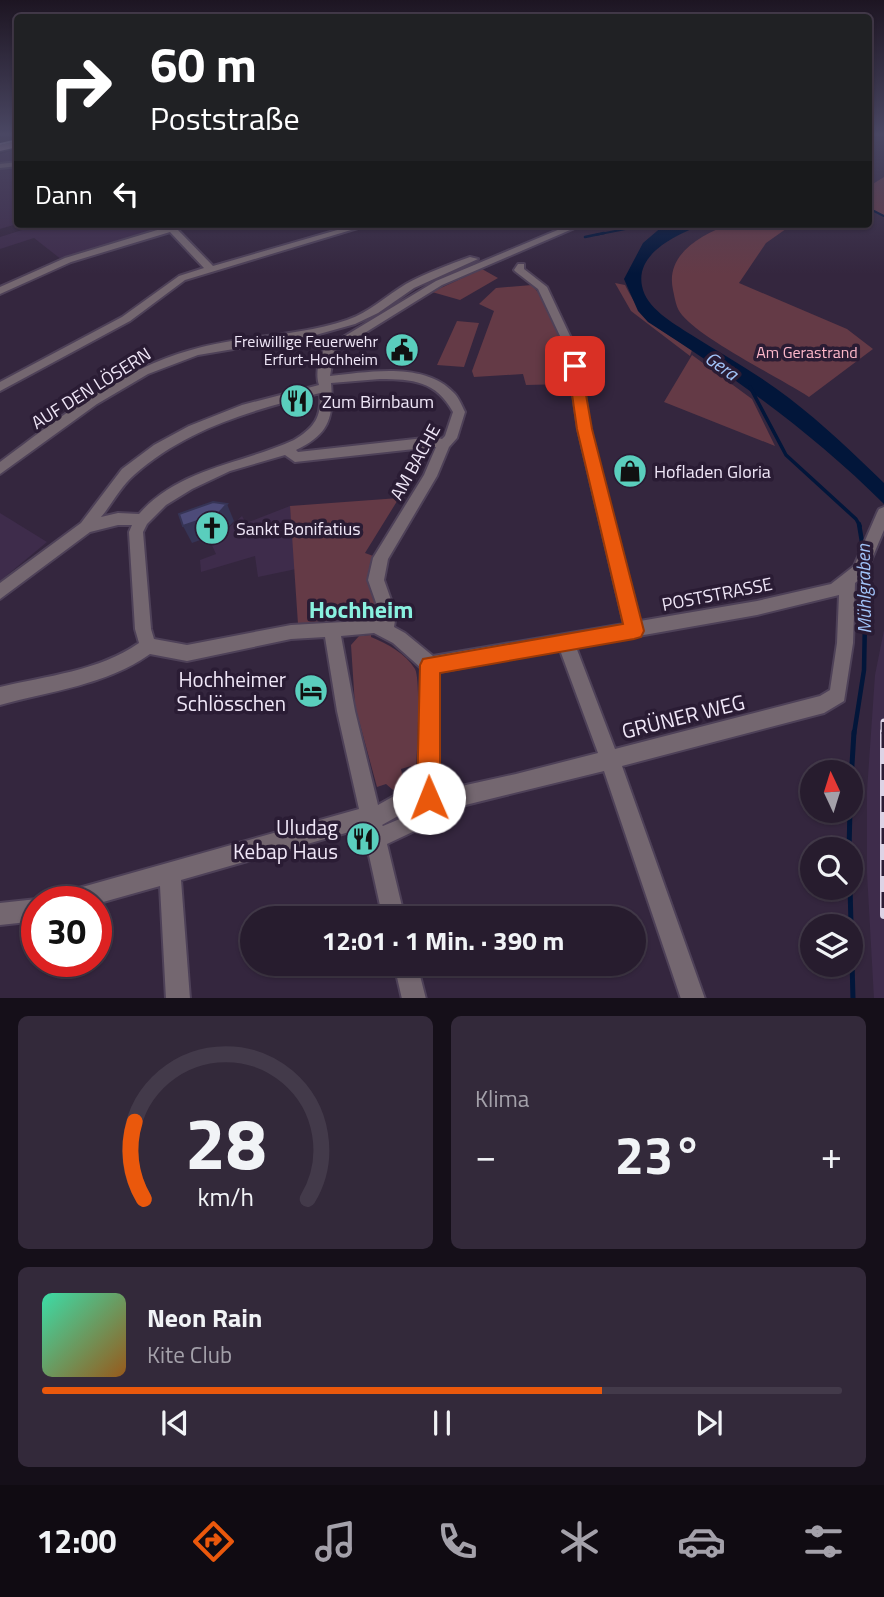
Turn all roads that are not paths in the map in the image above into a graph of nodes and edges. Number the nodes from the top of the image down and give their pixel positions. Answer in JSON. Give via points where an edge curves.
{"nodes":[{"id":1,"x":172,"y":228,"type":"joint"},
{"id":2,"x":353,"y":228,"type":"edge"},
{"id":3,"x":546,"y":228,"type":"edge"},
{"id":4,"x":568,"y":228,"type":"edge"},
{"id":5,"x":460,"y":264,"type":"junction"},
{"id":6,"x":521,"y":266,"type":"dead end"},
{"id":7,"x":210,"y":269,"type":"junction"},
{"id":8,"x":0,"y":291,"type":"edge"},
{"id":9,"x":426,"y":291,"type":"junction"},
{"id":10,"x":324,"y":384,"type":"junction"},
{"id":11,"x":0,"y":387,"type":"edge"},
{"id":12,"x":444,"y":444,"type":"junction"},
{"id":13,"x":288,"y":449,"type":"junction"},
{"id":14,"x":0,"y":469,"type":"edge"},
{"id":15,"x":107,"y":503,"type":"junction"},
{"id":16,"x":883,"y":516,"type":"edge"},
{"id":17,"x":114,"y":519,"type":"junction"},
{"id":18,"x":141,"y":520,"type":"junction"},
{"id":19,"x":86,"y":527,"type":"junction"},
{"id":20,"x":854,"y":576,"type":"junction"},
{"id":21,"x":0,"y":592,"type":"edge"},
{"id":22,"x":332,"y":629,"type":"junction"},
{"id":23,"x":385,"y":629,"type":"junction"},
{"id":24,"x":634,"y":631,"type":"junction"},
{"id":25,"x":566,"y":643,"type":"junction"},
{"id":26,"x":148,"y":646,"type":"junction"},
{"id":27,"x":430,"y":665,"type":"junction"},
{"id":28,"x":0,"y":696,"type":"edge"},
{"id":29,"x":610,"y":759,"type":"junction"},
{"id":30,"x":428,"y":793,"type":"junction"},
{"id":31,"x":374,"y":824,"type":"junction"},
{"id":32,"x":170,"y":873,"type":"junction"},
{"id":33,"x":112,"y":889,"type":"edge"},
{"id":34,"x":391,"y":906,"type":"edge"},
{"id":35,"x":21,"y":912,"type":"edge"},
{"id":36,"x":0,"y":914,"type":"edge"},
{"id":37,"x":408,"y":976,"type":"edge"},
{"id":38,"x":178,"y":998,"type":"edge"},
{"id":39,"x":414,"y":998,"type":"edge"},
{"id":40,"x":694,"y":998,"type":"edge"}],
"edges":[{"from":1,"to":7,"type":"street"},
{"from":1,"to":8,"type":"street","via":[[68,260]]},
{"from":2,"to":7,"type":"street"},
{"from":3,"to":5,"type":"street"},
{"from":4,"to":9,"type":"street"},
{"from":5,"to":9,"type":"street","via":[[421,288]]},
{"from":5,"to":14,"type":"street","name":"AUF DEN LÖSERN","via":[[409,287],[355,321],[290,339],[194,352],[152,368],[49,432]]},
{"from":6,"to":24,"type":"street","via":[[519,270],[542,287],[575,366],[584,429]]},
{"from":7,"to":11,"type":"street","via":[[176,281],[125,319]]},
{"from":9,"to":10,"type":"street","via":[[329,350]]},
{"from":10,"to":12,"type":"street","name":"AM BACHE","via":[[418,377],[446,392],[459,412],[456,427]]},
{"from":10,"to":13,"type":"street","via":[[326,408],[320,427]]},
{"from":10,"to":15,"type":"street","name":"AM BACHE","via":[[193,429],[127,473]]},
{"from":12,"to":13,"type":"street","via":[[295,457]]},
{"from":12,"to":23,"type":"street","name":"AM BACHE","via":[[381,558],[376,580],[388,614]]},
{"from":13,"to":18,"type":"street","via":[[225,468],[160,502]]},
{"from":15,"to":17,"type":"street"},
{"from":15,"to":19,"type":"street","name":"AM BACHE"},
{"from":16,"to":20,"type":"street"},
{"from":17,"to":18,"type":"street"},
{"from":17,"to":19,"type":"street"},
{"from":18,"to":26,"type":"street","via":[[136,532]]},
{"from":19,"to":21,"type":"street"},
{"from":20,"to":24,"type":"street","name":"POSTSTRASSE","via":[[817,595]]},
{"from":20,"to":29,"type":"street","name":"GRÜNER WEG","via":[[838,695],[824,704]]},
{"from":22,"to":23,"type":"street"},
{"from":22,"to":26,"type":"street","via":[[269,635],[187,653]]},
{"from":22,"to":31,"type":"street","via":[[346,711]]},
{"from":23,"to":27,"type":"street"},
{"from":24,"to":25,"type":"street","name":"POSTSTRASSE"},
{"from":25,"to":27,"type":"street","name":"POSTSTRASSE"},
{"from":25,"to":29,"type":"street"},
{"from":26,"to":28,"type":"street","via":[[127,660]]},
{"from":27,"to":30,"type":"street"},
{"from":29,"to":30,"type":"street","name":"GRÜNER WEG","via":[[441,801]]},
{"from":29,"to":40,"type":"street"},
{"from":30,"to":31,"type":"street","via":[[425,810],[411,825]]},
{"from":31,"to":32,"type":"street","via":[[241,852]]},
{"from":31,"to":34,"type":"street"},
{"from":32,"to":33,"type":"street"},
{"from":32,"to":38,"type":"street"},
{"from":35,"to":36,"type":"street"},
{"from":37,"to":39,"type":"street"}]}
